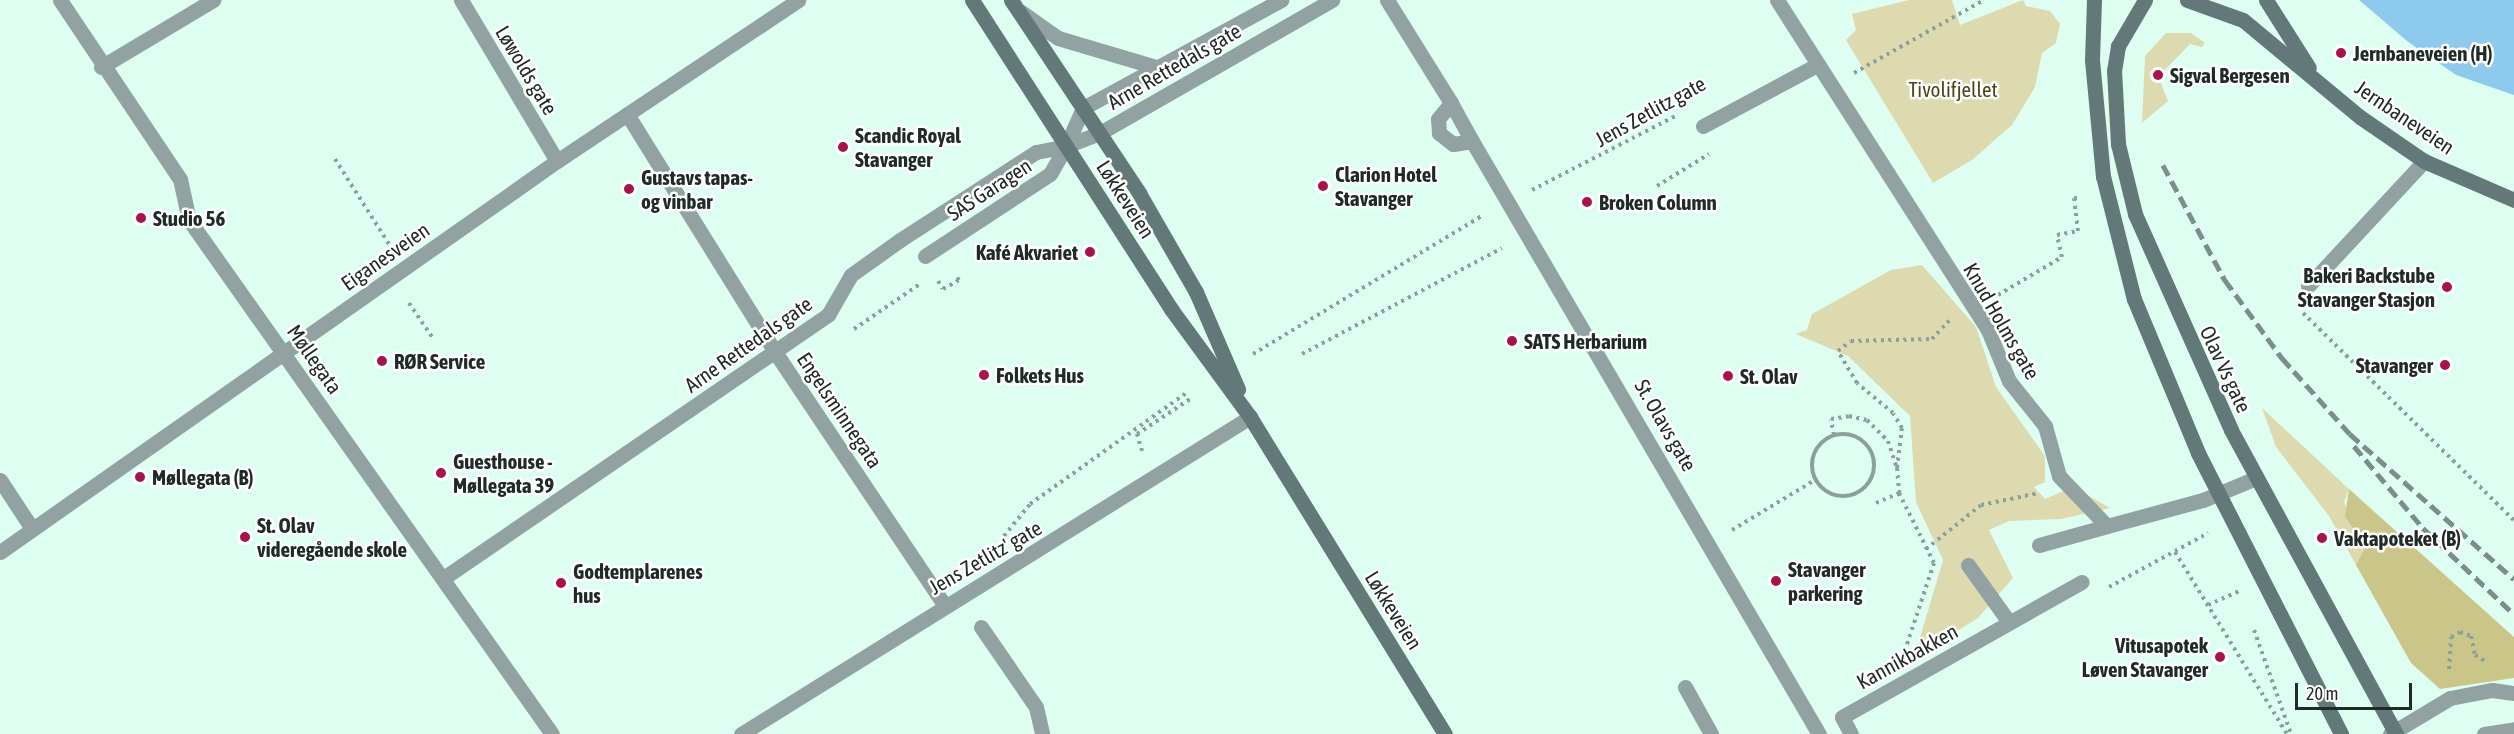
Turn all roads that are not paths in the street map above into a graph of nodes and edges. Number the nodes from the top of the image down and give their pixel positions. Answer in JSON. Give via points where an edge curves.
{"nodes":[{"id":1,"x":60,"y":0,"type":"edge"},
{"id":2,"x":213,"y":0,"type":"edge"},
{"id":3,"x":461,"y":0,"type":"edge"},
{"id":4,"x":798,"y":0,"type":"edge"},
{"id":5,"x":972,"y":0,"type":"edge"},
{"id":6,"x":1281,"y":0,"type":"edge"},
{"id":7,"x":1332,"y":0,"type":"edge"},
{"id":8,"x":1388,"y":0,"type":"edge"},
{"id":9,"x":1778,"y":0,"type":"edge"},
{"id":10,"x":2094,"y":0,"type":"edge"},
{"id":11,"x":2145,"y":0,"type":"edge"},
{"id":12,"x":2187,"y":0,"type":"edge"},
{"id":13,"x":2265,"y":0,"type":"edge"},
{"id":14,"x":1016,"y":6,"type":"edge"},
{"id":15,"x":1817,"y":64,"type":"junction"},
{"id":16,"x":101,"y":67,"type":"junction"},
{"id":17,"x":1156,"y":67,"type":"junction"},
{"id":18,"x":2312,"y":74,"type":"junction"},
{"id":19,"x":1450,"y":103,"type":"junction"},
{"id":20,"x":1083,"y":108,"type":"junction"},
{"id":21,"x":627,"y":114,"type":"junction"},
{"id":22,"x":1703,"y":126,"type":"dead end"},
{"id":23,"x":1098,"y":134,"type":"junction"},
{"id":24,"x":1472,"y":141,"type":"junction"},
{"id":25,"x":1066,"y":146,"type":"junction"},
{"id":26,"x":557,"y":161,"type":"junction"},
{"id":27,"x":2424,"y":161,"type":"junction"},
{"id":28,"x":2514,"y":200,"type":"edge"},
{"id":29,"x":925,"y":256,"type":"dead end"},
{"id":30,"x":2308,"y":286,"type":"road end"},
{"id":31,"x":776,"y":352,"type":"junction"},
{"id":32,"x":284,"y":353,"type":"junction"},
{"id":33,"x":1250,"y":417,"type":"junction"},
{"id":34,"x":2256,"y":478,"type":"junction"},
{"id":35,"x":0,"y":480,"type":"edge"},
{"id":36,"x":2219,"y":494,"type":"junction"},
{"id":37,"x":2107,"y":526,"type":"junction"},
{"id":38,"x":31,"y":527,"type":"junction"},
{"id":39,"x":2039,"y":545,"type":"dead end"},
{"id":40,"x":0,"y":552,"type":"edge"},
{"id":41,"x":1968,"y":565,"type":"dead end"},
{"id":42,"x":446,"y":577,"type":"junction"},
{"id":43,"x":2082,"y":582,"type":"road end"},
{"id":44,"x":944,"y":604,"type":"junction"},
{"id":45,"x":2009,"y":622,"type":"junction"},
{"id":46,"x":981,"y":627,"type":"dead end"},
{"id":47,"x":1685,"y":687,"type":"dead end"},
{"id":48,"x":2514,"y":693,"type":"edge"},
{"id":49,"x":2514,"y":729,"type":"edge"},
{"id":50,"x":2394,"y":732,"type":"edge"},
{"id":51,"x":552,"y":734,"type":"edge"},
{"id":52,"x":741,"y":734,"type":"edge"},
{"id":53,"x":1042,"y":734,"type":"edge"},
{"id":54,"x":1445,"y":734,"type":"edge"},
{"id":55,"x":1711,"y":734,"type":"edge"},
{"id":56,"x":1819,"y":734,"type":"edge"},
{"id":57,"x":1851,"y":734,"type":"edge"},
{"id":58,"x":2341,"y":734,"type":"edge"},
{"id":59,"x":2484,"y":734,"type":"edge"}],
"edges":[{"from":1,"to":16,"type":"street","name":"Møllegata"},
{"from":2,"to":16,"type":"street"},
{"from":3,"to":26,"type":"street","name":"Løwolds gate"},
{"from":4,"to":21,"type":"street","name":"Eiganesveien"},
{"from":5,"to":25,"type":"main road","name":"Løkkeveien"},
{"from":6,"to":17,"type":"street","name":"Arne Rettedals gate"},
{"from":7,"to":23,"type":"street","name":"Arne Rettedals gate"},
{"from":8,"to":19,"type":"street","name":"St. Olavs gate"},
{"from":9,"to":15,"type":"street","name":"Knud Holms gate"},
{"from":10,"to":36,"type":"main road","via":[[2096,121],[2113,230],[2134,299]]},
{"from":11,"to":34,"type":"main road","name":"Olav Vs gate","via":[[2118,46],[2114,70],[2124,177],[2168,295]]},
{"from":12,"to":18,"type":"main road","name":"Jernbaneveien","via":[[2243,20]]},
{"from":13,"to":18,"type":"main road","name":"Jernbaneveien"},
{"from":14,"to":17,"type":"street","name":"Arne Rettedals gate","via":[[1058,38]]},
{"from":14,"to":20,"type":"main road","name":"Løkkeveien"},
{"from":15,"to":22,"type":"street"},
{"from":15,"to":37,"type":"street","name":"Knud Holms gate","via":[[1973,310],[2009,381],[2045,426],[2059,476]]},
{"from":16,"to":32,"type":"street","name":"Møllegata","via":[[180,179],[189,220]]},
{"from":17,"to":20,"type":"street","name":"Arne Rettedals gate"},
{"from":18,"to":27,"type":"main road","name":"Jernbaneveien","via":[[2360,117]]},
{"from":19,"to":24,"type":"street","name":"St. Olavs gate"},
{"from":19,"to":24,"type":"street","via":[[1438,119],[1439,133],[1453,144]]},
{"from":20,"to":23,"type":"main road","name":"Løkkeveien"},
{"from":20,"to":25,"type":"street","name":"Arne Rettedals gate"},
{"from":21,"to":26,"type":"street","name":"Eiganesveien"},
{"from":21,"to":31,"type":"street","name":"Engelsminnegata"},
{"from":23,"to":25,"type":"street","name":"Arne Rettedals gate"},
{"from":23,"to":33,"type":"main road","name":"Løkkeveien","via":[[1139,193],[1196,292]]},
{"from":24,"to":56,"type":"street","name":"St. Olavs gate","via":[[1711,543]]},
{"from":25,"to":29,"type":"street","name":"SAS Garagen","via":[[1050,174]]},
{"from":25,"to":31,"type":"street","name":"Arne Rettedals gate","via":[[1036,152],[900,240],[851,276],[828,315]]},
{"from":25,"to":33,"type":"main road","name":"Løkkeveien","via":[[1171,309]]},
{"from":26,"to":32,"type":"street","name":"Eiganesveien"},
{"from":27,"to":28,"type":"main road","name":"Jernbaneveien"},
{"from":27,"to":30,"type":"street"},
{"from":31,"to":42,"type":"street","name":"Arne Rettedals gate"},
{"from":31,"to":44,"type":"street","name":"Engelsminnegata"},
{"from":32,"to":38,"type":"street","name":"Eiganesveien"},
{"from":32,"to":42,"type":"street","name":"Møllegata"},
{"from":33,"to":44,"type":"street","name":"Jens Zetlitz' gate","via":[[1042,548]]},
{"from":33,"to":54,"type":"main road","name":"Løkkeveien"},
{"from":34,"to":36,"type":"street"},
{"from":34,"to":50,"type":"main road","name":"Olav Vs gate"},
{"from":35,"to":38,"type":"street"},
{"from":36,"to":37,"type":"street"},
{"from":36,"to":58,"type":"main road"},
{"from":37,"to":39,"type":"street"},
{"from":38,"to":40,"type":"street","name":"Eiganesveien"},
{"from":41,"to":45,"type":"street"},
{"from":42,"to":51,"type":"street","name":"Møllegata"},
{"from":43,"to":45,"type":"street","name":"Kannikbakken"},
{"from":44,"to":52,"type":"street","name":"Jens Zetlitz' gate"},
{"from":45,"to":57,"type":"street","name":"Kannikbakken","via":[[1842,717]]},
{"from":46,"to":53,"type":"street","via":[[1036,708]]},
{"from":47,"to":55,"type":"street"},
{"from":48,"to":50,"type":"street","via":[[2492,690],[2450,698]]},
{"from":49,"to":59,"type":"street"}]}
